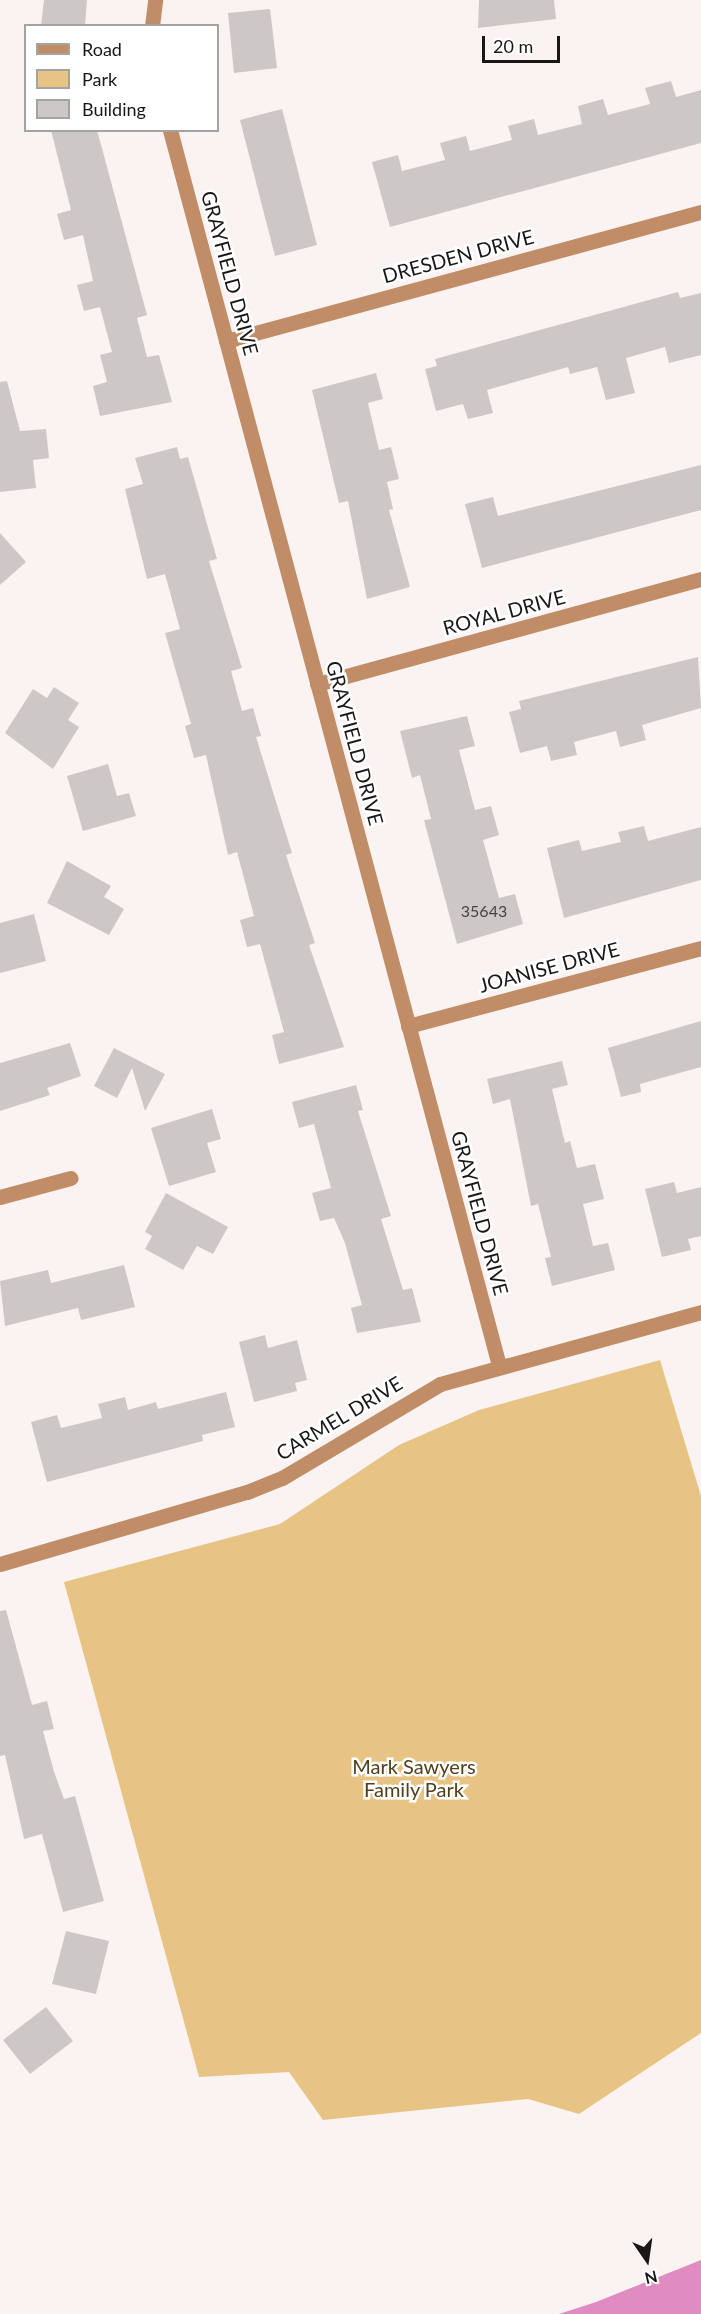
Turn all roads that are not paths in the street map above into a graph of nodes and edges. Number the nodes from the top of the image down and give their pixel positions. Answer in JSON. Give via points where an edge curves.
{"nodes":[{"id":1,"x":155,"y":0,"type":"edge"},
{"id":2,"x":152,"y":24,"type":"edge"},
{"id":3,"x":171,"y":132,"type":"edge"},
{"id":4,"x":701,"y":212,"type":"edge"},
{"id":5,"x":226,"y":341,"type":"junction"},
{"id":6,"x":701,"y":579,"type":"edge"},
{"id":7,"x":317,"y":684,"type":"junction"},
{"id":8,"x":701,"y":948,"type":"edge"},
{"id":9,"x":408,"y":1026,"type":"junction"},
{"id":10,"x":71,"y":1178,"type":"dead end"},
{"id":11,"x":0,"y":1197,"type":"edge"},
{"id":12,"x":701,"y":1312,"type":"edge"},
{"id":13,"x":499,"y":1366,"type":"junction"},
{"id":14,"x":0,"y":1564,"type":"edge"}],
"edges":[{"from":1,"to":2,"type":"street"},
{"from":3,"to":5,"type":"street","name":"GRAYFIELD DRIVE"},
{"from":4,"to":5,"type":"street","name":"DRESDEN DRIVE"},
{"from":5,"to":7,"type":"street","name":"GRAYFIELD DRIVE"},
{"from":6,"to":7,"type":"street","name":"ROYAL DRIVE"},
{"from":7,"to":9,"type":"street","name":"GRAYFIELD DRIVE"},
{"from":8,"to":9,"type":"street","name":"JOANISE DRIVE"},
{"from":9,"to":13,"type":"street","name":"GRAYFIELD DRIVE"},
{"from":10,"to":11,"type":"street"},
{"from":12,"to":13,"type":"street","name":"CARMEL DRIVE"},
{"from":13,"to":14,"type":"street","name":"CARMEL DRIVE","via":[[399,1404],[290,1473],[247,1492]]}]}
